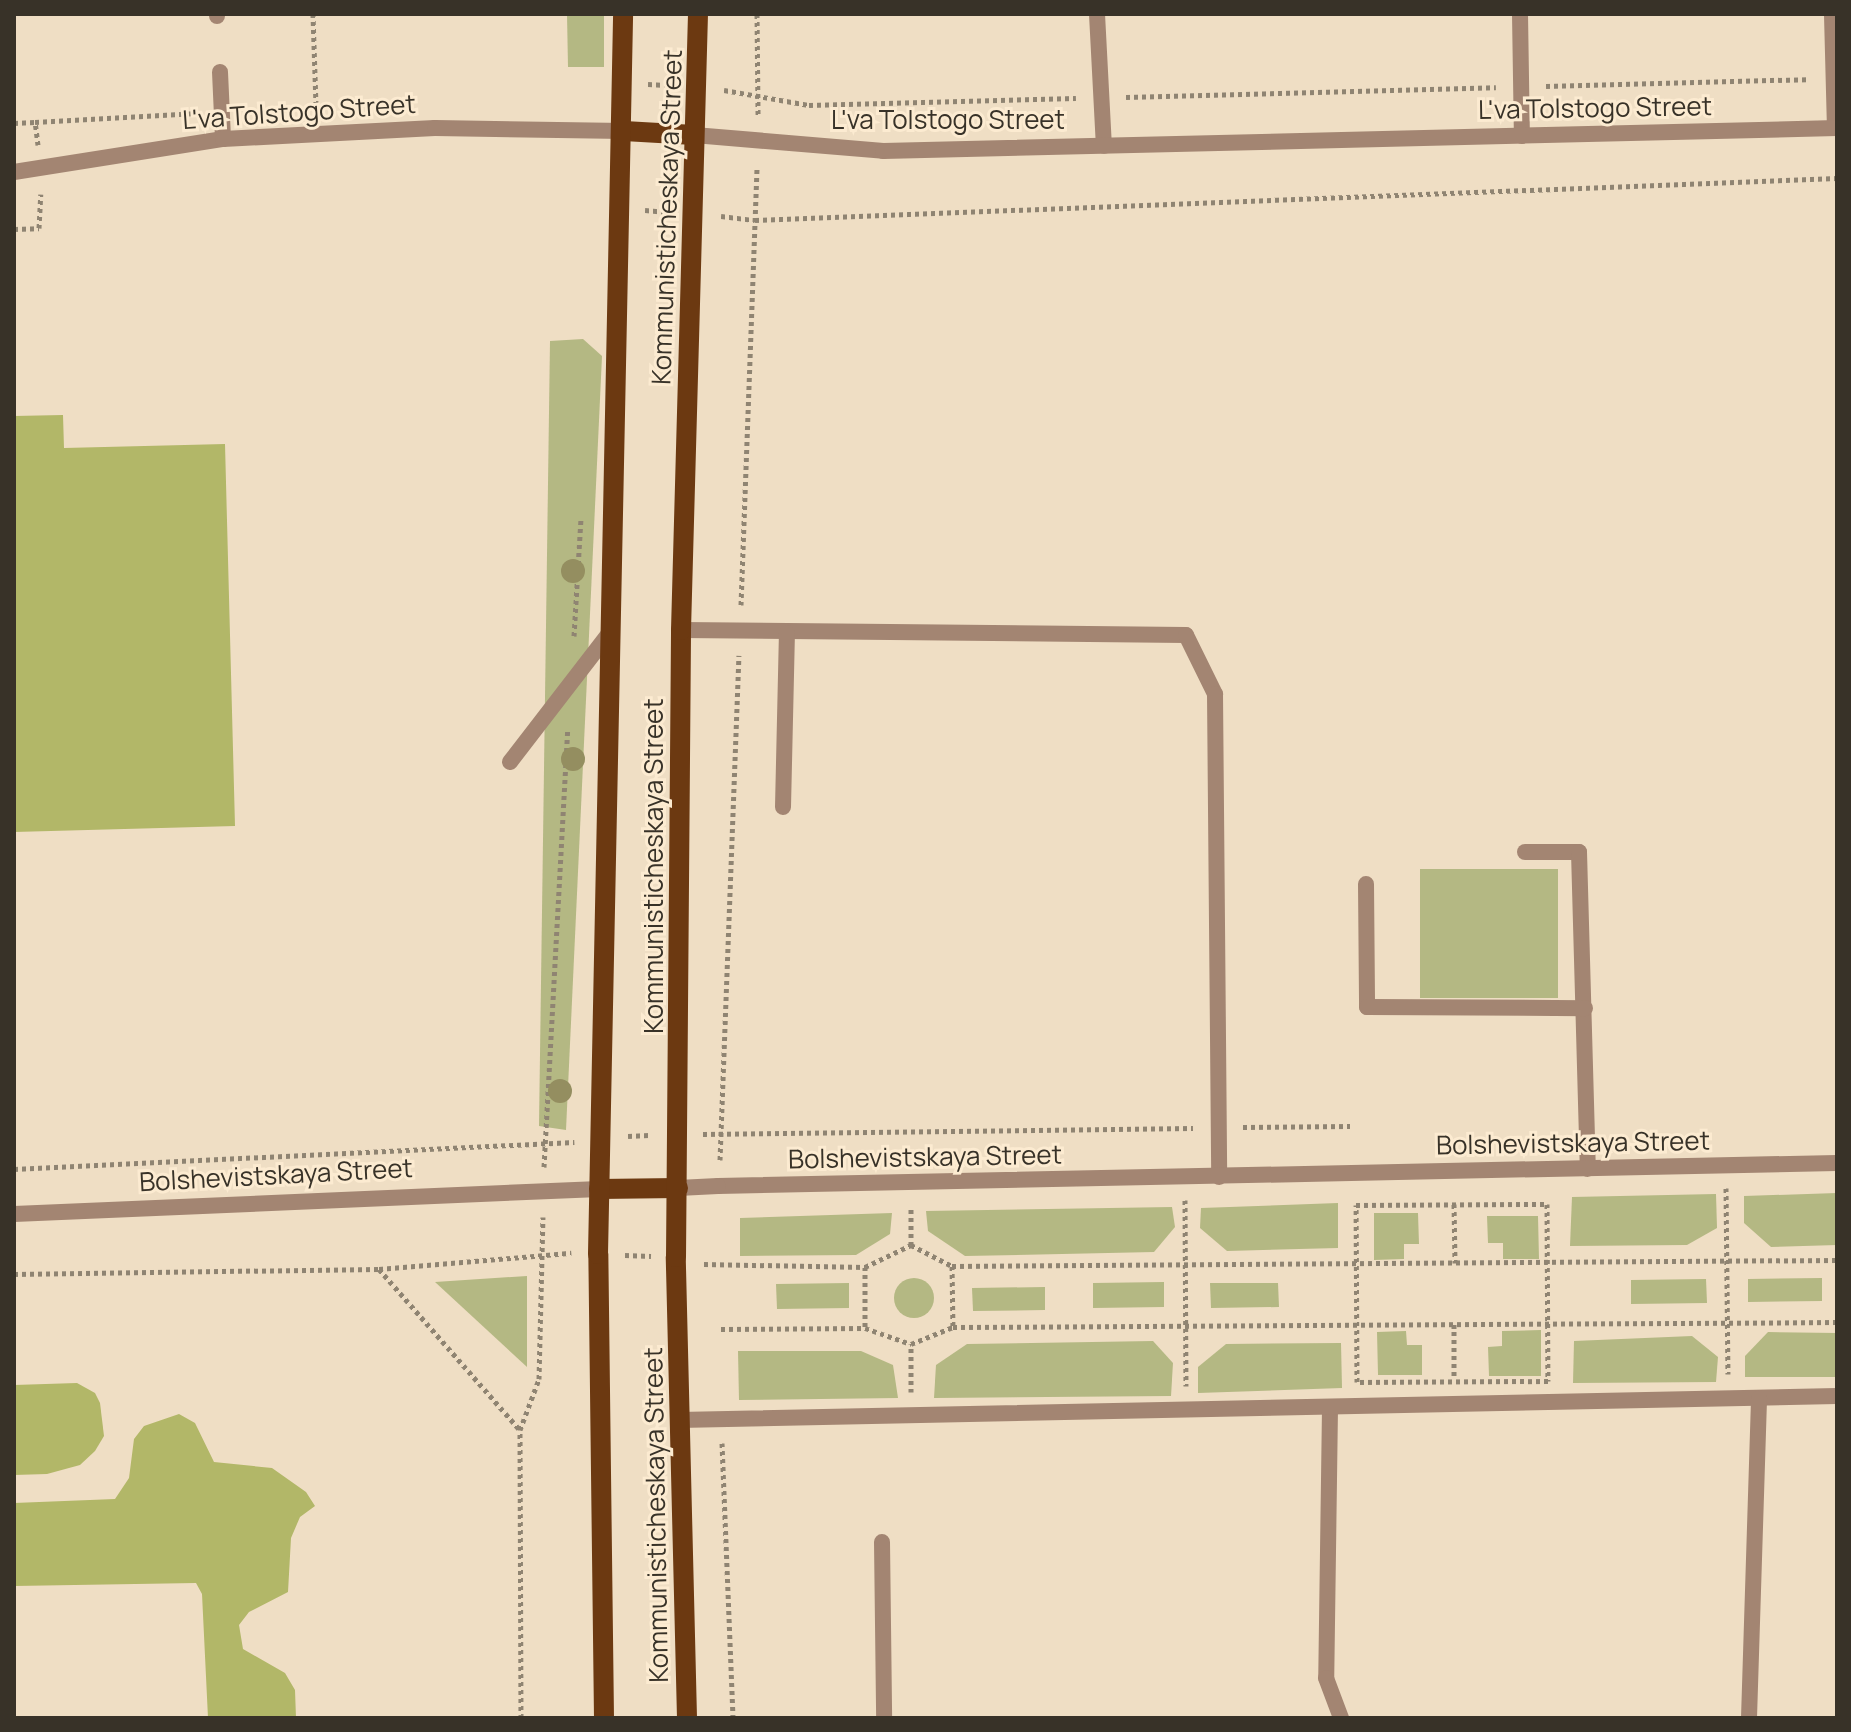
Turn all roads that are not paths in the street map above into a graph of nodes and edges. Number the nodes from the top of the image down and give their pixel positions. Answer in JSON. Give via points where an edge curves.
{"nodes":[{"id":1,"x":623,"y":14,"type":"edge"},
{"id":2,"x":698,"y":14,"type":"edge"},
{"id":3,"x":1097,"y":14,"type":"edge"},
{"id":4,"x":1520,"y":14,"type":"edge"},
{"id":5,"x":1832,"y":15,"type":"edge"},
{"id":6,"x":220,"y":72,"type":"dead end"},
{"id":7,"x":1836,"y":128,"type":"edge"},
{"id":8,"x":624,"y":131,"type":"junction"},
{"id":9,"x":694,"y":135,"type":"junction"},
{"id":10,"x":1522,"y":136,"type":"junction"},
{"id":11,"x":223,"y":139,"type":"junction"},
{"id":12,"x":1104,"y":146,"type":"junction"},
{"id":13,"x":14,"y":172,"type":"edge"},
{"id":14,"x":681,"y":630,"type":"junction"},
{"id":15,"x":610,"y":632,"type":"junction"},
{"id":16,"x":787,"y":633,"type":"junction"},
{"id":17,"x":510,"y":762,"type":"dead end"},
{"id":18,"x":783,"y":807,"type":"dead end"},
{"id":19,"x":1525,"y":852,"type":"dead end"},
{"id":20,"x":1366,"y":884,"type":"dead end"},
{"id":21,"x":1585,"y":1008,"type":"junction"},
{"id":22,"x":1837,"y":1163,"type":"edge"},
{"id":23,"x":1588,"y":1169,"type":"junction"},
{"id":24,"x":1219,"y":1177,"type":"junction"},
{"id":25,"x":678,"y":1188,"type":"junction"},
{"id":26,"x":599,"y":1189,"type":"junction"},
{"id":27,"x":14,"y":1214,"type":"edge"},
{"id":28,"x":1837,"y":1396,"type":"edge"},
{"id":29,"x":1759,"y":1398,"type":"junction"},
{"id":30,"x":1330,"y":1408,"type":"junction"},
{"id":31,"x":679,"y":1420,"type":"junction"},
{"id":32,"x":882,"y":1542,"type":"dead end"},
{"id":33,"x":604,"y":1718,"type":"edge"},
{"id":34,"x":687,"y":1718,"type":"edge"},
{"id":35,"x":884,"y":1718,"type":"edge"},
{"id":36,"x":1341,"y":1718,"type":"edge"},
{"id":37,"x":1749,"y":1718,"type":"edge"}],
"edges":[{"from":1,"to":8,"type":"main road","name":"Kommunisticheskaya Street"},
{"from":2,"to":9,"type":"main road","name":"Kommunisticheskaya Street"},
{"from":3,"to":12,"type":"street"},
{"from":4,"to":10,"type":"street"},
{"from":5,"to":7,"type":"street"},
{"from":6,"to":11,"type":"street"},
{"from":7,"to":10,"type":"street","name":"L'va Tolstogo Street"},
{"from":8,"to":9,"type":"main road","name":"L'va Tolstogo Street"},
{"from":8,"to":11,"type":"street","name":"L'va Tolstogo Street","via":[[435,128]]},
{"from":8,"to":15,"type":"main road","name":"Kommunisticheskaya Street"},
{"from":9,"to":12,"type":"street","name":"L'va Tolstogo Street","via":[[883,151]]},
{"from":9,"to":14,"type":"main road","name":"Kommunisticheskaya Street"},
{"from":10,"to":12,"type":"street","name":"L'va Tolstogo Street"},
{"from":11,"to":13,"type":"street","name":"L'va Tolstogo Street"},
{"from":14,"to":16,"type":"street"},
{"from":14,"to":25,"type":"main road","name":"Kommunisticheskaya Street"},
{"from":15,"to":17,"type":"street"},
{"from":15,"to":26,"type":"main road","name":"Kommunisticheskaya Street"},
{"from":16,"to":18,"type":"street"},
{"from":16,"to":24,"type":"street","via":[[1186,635],[1215,694]]},
{"from":19,"to":21,"type":"street","via":[[1579,852]]},
{"from":20,"to":21,"type":"street","via":[[1367,1007]]},
{"from":21,"to":23,"type":"street"},
{"from":22,"to":23,"type":"street","name":"Bolshevistskaya Street"},
{"from":23,"to":24,"type":"street","name":"Bolshevistskaya Street"},
{"from":24,"to":25,"type":"street","name":"Bolshevistskaya Street"},
{"from":25,"to":26,"type":"main road","name":"Bolshevistskaya Street"},
{"from":25,"to":31,"type":"main road","name":"Kommunisticheskaya Street"},
{"from":26,"to":27,"type":"street","name":"Bolshevistskaya Street"},
{"from":26,"to":33,"type":"main road","name":"Kommunisticheskaya Street"},
{"from":28,"to":29,"type":"street"},
{"from":29,"to":30,"type":"street"},
{"from":29,"to":37,"type":"street"},
{"from":30,"to":31,"type":"street"},
{"from":30,"to":36,"type":"street","via":[[1326,1678]]},
{"from":31,"to":34,"type":"main road","name":"Kommunisticheskaya Street"},
{"from":32,"to":35,"type":"street"}]}
